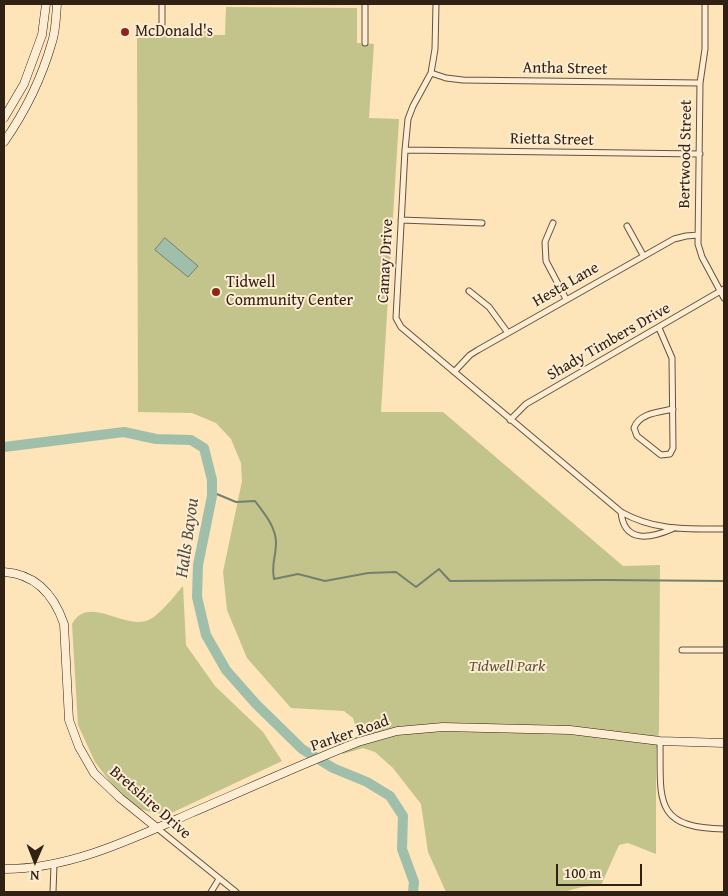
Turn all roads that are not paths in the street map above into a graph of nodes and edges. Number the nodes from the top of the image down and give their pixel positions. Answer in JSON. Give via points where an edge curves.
{"nodes":[{"id":1,"x":46,"y":4,"type":"edge"},
{"id":2,"x":57,"y":4,"type":"edge"},
{"id":3,"x":162,"y":4,"type":"edge"},
{"id":4,"x":365,"y":4,"type":"edge"},
{"id":5,"x":436,"y":4,"type":"edge"},
{"id":6,"x":705,"y":4,"type":"edge"},
{"id":7,"x":162,"y":24,"type":"dead end"},
{"id":8,"x":365,"y":43,"type":"dead end"},
{"id":9,"x":431,"y":73,"type":"junction"},
{"id":10,"x":700,"y":84,"type":"junction"},
{"id":11,"x":4,"y":118,"type":"edge"},
{"id":12,"x":4,"y":142,"type":"edge"},
{"id":13,"x":404,"y":150,"type":"junction"},
{"id":14,"x":700,"y":154,"type":"junction"},
{"id":15,"x":401,"y":220,"type":"junction"},
{"id":16,"x":553,"y":222,"type":"dead end"},
{"id":17,"x":482,"y":223,"type":"dead end"},
{"id":18,"x":627,"y":226,"type":"dead end"},
{"id":19,"x":698,"y":235,"type":"junction"},
{"id":20,"x":643,"y":255,"type":"junction"},
{"id":21,"x":469,"y":291,"type":"dead end"},
{"id":22,"x":722,"y":291,"type":"edge"},
{"id":23,"x":566,"y":298,"type":"junction"},
{"id":24,"x":724,"y":298,"type":"edge"},
{"id":25,"x":659,"y":328,"type":"junction"},
{"id":26,"x":508,"y":333,"type":"junction"},
{"id":27,"x":454,"y":372,"type":"junction"},
{"id":28,"x":673,"y":409,"type":"junction"},
{"id":29,"x":510,"y":420,"type":"junction"},
{"id":30,"x":621,"y":512,"type":"junction"},
{"id":31,"x":674,"y":528,"type":"junction"},
{"id":32,"x":724,"y":529,"type":"edge"},
{"id":33,"x":4,"y":572,"type":"edge"},
{"id":34,"x":682,"y":650,"type":"dead end"},
{"id":35,"x":724,"y":650,"type":"edge"},
{"id":36,"x":660,"y":741,"type":"junction"},
{"id":37,"x":724,"y":743,"type":"edge"},
{"id":38,"x":157,"y":828,"type":"junction"},
{"id":39,"x":724,"y":829,"type":"edge"},
{"id":40,"x":54,"y":864,"type":"junction"},
{"id":41,"x":4,"y":869,"type":"edge"},
{"id":42,"x":219,"y":879,"type":"junction"},
{"id":43,"x":53,"y":892,"type":"edge"},
{"id":44,"x":211,"y":892,"type":"edge"},
{"id":45,"x":236,"y":892,"type":"edge"}],
"edges":[{"from":1,"to":11,"type":"main road","via":[[42,35],[24,84]]},
{"from":2,"to":12,"type":"main road","via":[[53,40],[35,88]]},
{"from":3,"to":7,"type":"street"},
{"from":4,"to":8,"type":"street"},
{"from":5,"to":9,"type":"street","name":"Camay Drive"},
{"from":6,"to":10,"type":"street","name":"Bertwood Street","via":[[705,49]]},
{"from":9,"to":10,"type":"street","name":"Antha Street","via":[[463,80]]},
{"from":9,"to":13,"type":"street","name":"Camay Drive","via":[[408,118]]},
{"from":10,"to":14,"type":"street","name":"Bertwood Street"},
{"from":13,"to":14,"type":"street","name":"Rietta Street"},
{"from":13,"to":15,"type":"street","name":"Camay Drive"},
{"from":14,"to":19,"type":"street","name":"Bertwood Street"},
{"from":15,"to":17,"type":"street"},
{"from":15,"to":27,"type":"street","name":"Camay Drive","via":[[396,318],[401,327]]},
{"from":16,"to":23,"type":"street","via":[[545,242],[546,261]]},
{"from":18,"to":20,"type":"street"},
{"from":19,"to":20,"type":"street","name":"Hesta Lane","via":[[674,239]]},
{"from":19,"to":22,"type":"street","name":"Bertwood Street","via":[[702,257]]},
{"from":20,"to":23,"type":"street","name":"Hesta Lane"},
{"from":21,"to":26,"type":"street","via":[[489,307]]},
{"from":22,"to":24,"type":"street","name":"Bertwood Street"},
{"from":22,"to":25,"type":"street","name":"Shady Timbers Drive"},
{"from":23,"to":26,"type":"street","name":"Hesta Lane"},
{"from":25,"to":28,"type":"street","via":[[672,358]]},
{"from":25,"to":29,"type":"street","name":"Shady Timbers Drive","via":[[526,404]]},
{"from":26,"to":27,"type":"street","name":"Hesta Lane","via":[[478,350]]},
{"from":27,"to":29,"type":"street","name":"Camay Drive"},
{"from":28,"to":28,"type":"street","via":[[672,452],[661,455],[637,436],[634,428],[643,417]]},
{"from":29,"to":30,"type":"street","name":"Camay Drive"},
{"from":30,"to":31,"type":"street","name":"Camay Drive","via":[[645,523]]},
{"from":30,"to":31,"type":"street","name":"Camay Drive","via":[[625,526],[638,536],[647,537]]},
{"from":31,"to":32,"type":"street","name":"Camay Drive"},
{"from":33,"to":38,"type":"main road","name":"Bretshire Drive","via":[[14,572],[35,581],[53,599],[64,624],[69,720],[79,748],[94,773]]},
{"from":34,"to":35,"type":"street"},
{"from":36,"to":37,"type":"main road","name":"Parker Road"},
{"from":36,"to":38,"type":"main road","name":"Parker Road","via":[[526,728],[397,731],[338,750]]},
{"from":36,"to":39,"type":"street","via":[[661,797],[668,812],[691,826]]},
{"from":38,"to":40,"type":"main road","name":"Parker Road","via":[[97,853]]},
{"from":38,"to":42,"type":"street","name":"Bretshire Drive"},
{"from":40,"to":41,"type":"main road","name":"Parker Road"},
{"from":40,"to":43,"type":"street"},
{"from":42,"to":44,"type":"street"},
{"from":42,"to":45,"type":"street","name":"Bretshire Drive"}]}
